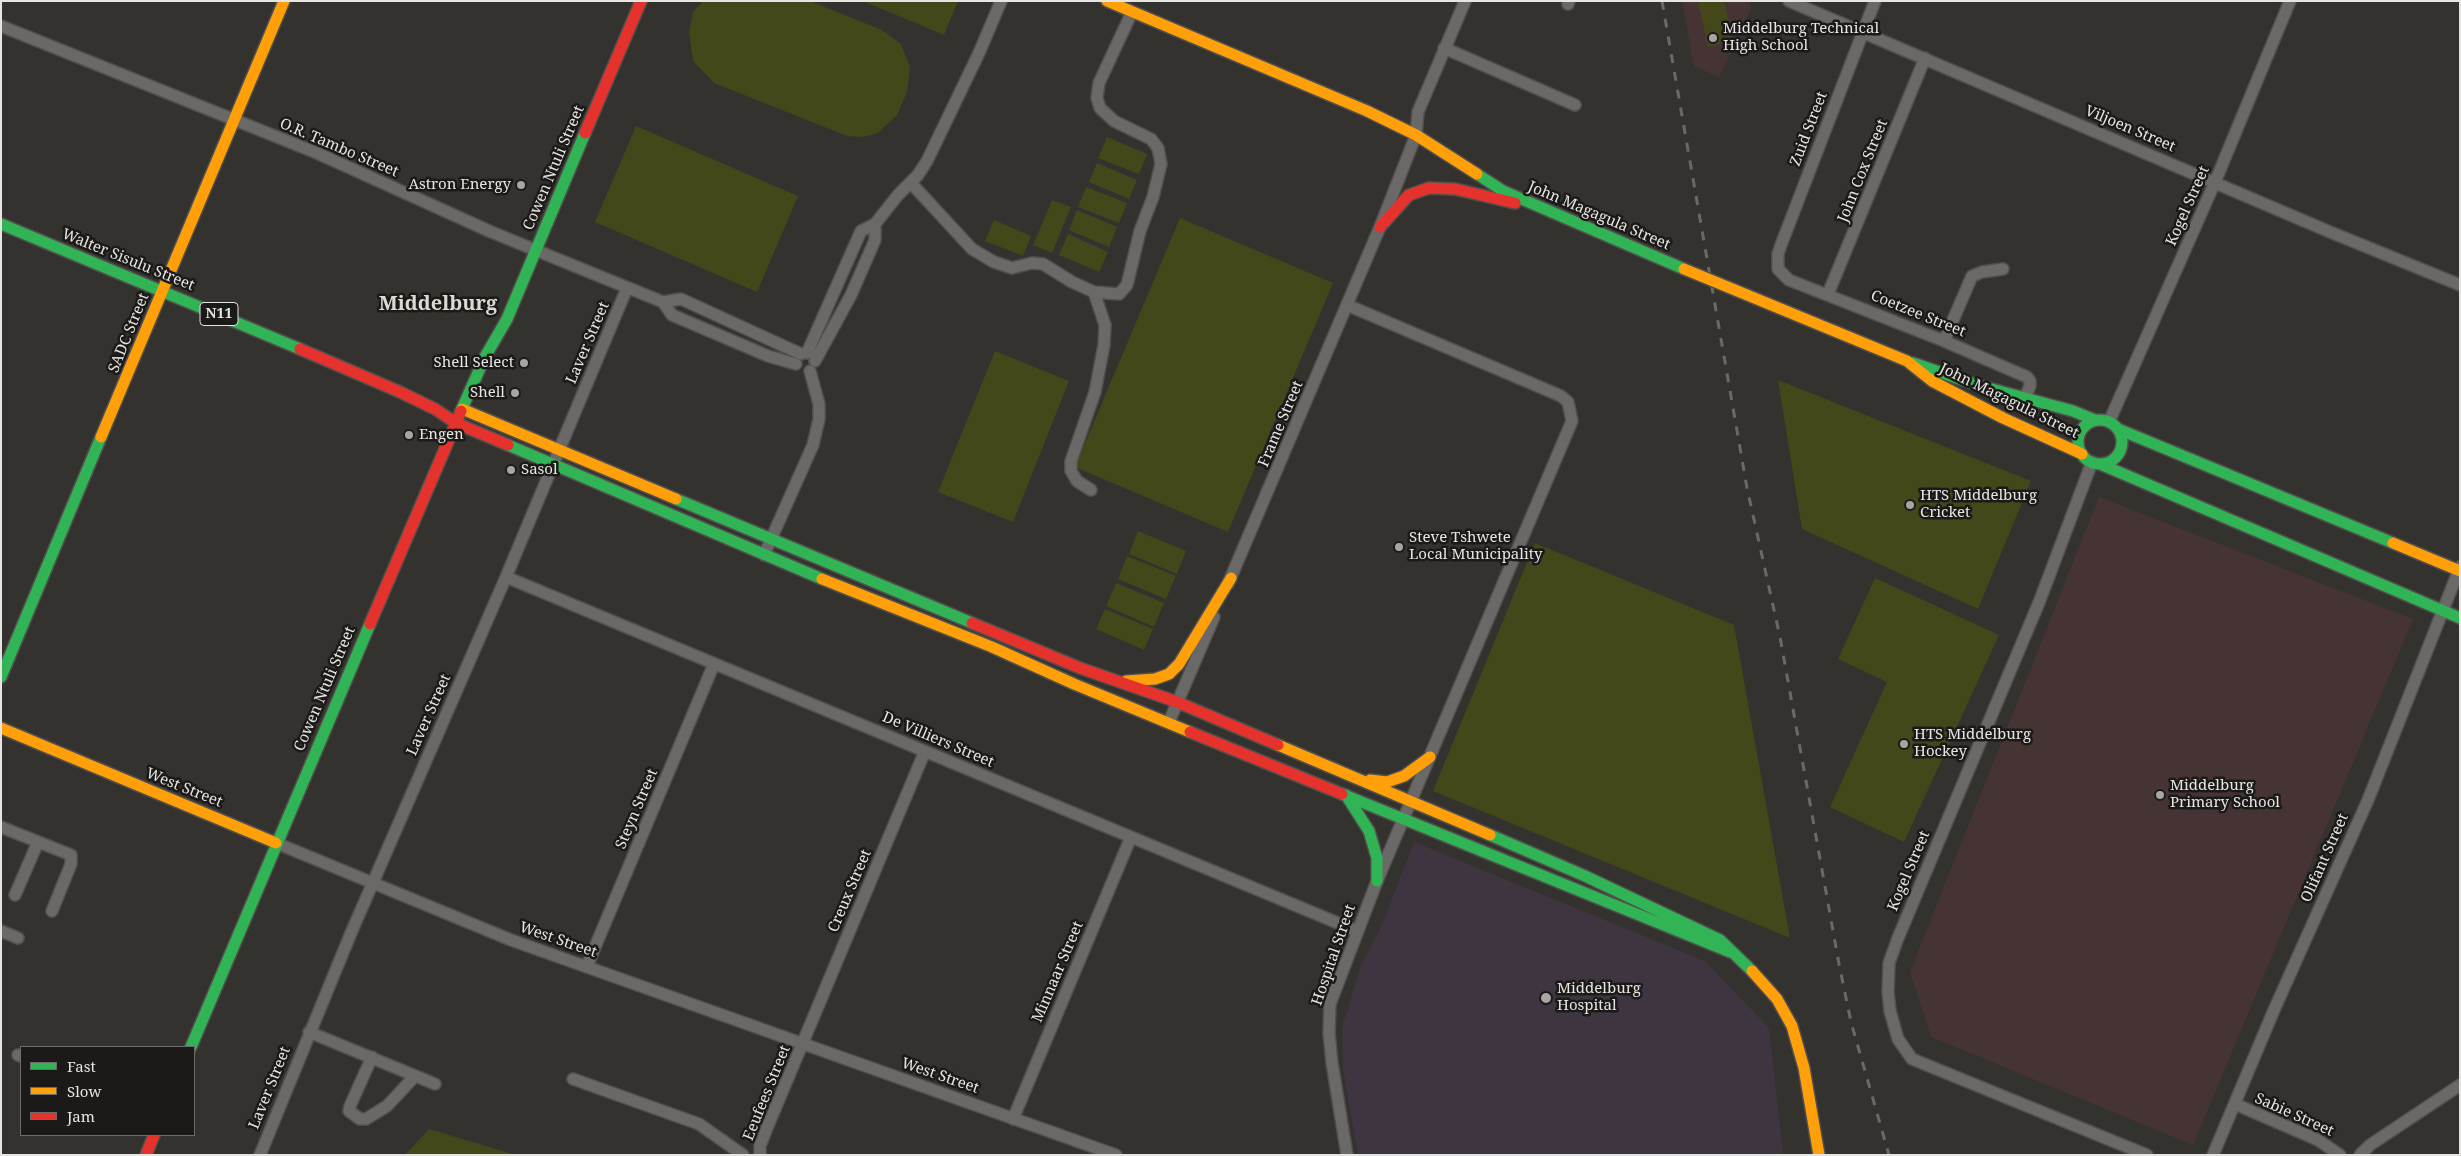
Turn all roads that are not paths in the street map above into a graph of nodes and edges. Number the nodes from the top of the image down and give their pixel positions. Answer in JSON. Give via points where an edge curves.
{"nodes":[{"id":1,"x":284,"y":1,"type":"edge"},
{"id":2,"x":641,"y":1,"type":"edge"},
{"id":3,"x":1001,"y":1,"type":"edge"},
{"id":4,"x":1107,"y":1,"type":"edge"},
{"id":5,"x":1465,"y":1,"type":"edge"},
{"id":6,"x":1789,"y":1,"type":"edge"},
{"id":7,"x":1875,"y":1,"type":"edge"},
{"id":8,"x":2290,"y":1,"type":"edge"},
{"id":9,"x":1132,"y":12,"type":"junction"},
{"id":10,"x":1,"y":26,"type":"edge"},
{"id":11,"x":1862,"y":32,"type":"junction"},
{"id":12,"x":1444,"y":48,"type":"junction"},
{"id":13,"x":1925,"y":58,"type":"junction"},
{"id":14,"x":598,"y":71,"type":"dead end"},
{"id":15,"x":1575,"y":105,"type":"dead end"},
{"id":16,"x":234,"y":120,"type":"junction"},
{"id":17,"x":1416,"y":135,"type":"junction"},
{"id":18,"x":2215,"y":182,"type":"junction"},
{"id":19,"x":911,"y":183,"type":"junction"},
{"id":20,"x":1540,"y":209,"type":"junction"},
{"id":21,"x":1,"y":224,"type":"edge"},
{"id":22,"x":875,"y":224,"type":"junction"},
{"id":23,"x":1380,"y":227,"type":"junction"},
{"id":24,"x":531,"y":248,"type":"junction"},
{"id":25,"x":1778,"y":269,"type":"joint"},
{"id":26,"x":2002,"y":269,"type":"dead end"},
{"id":27,"x":2460,"y":285,"type":"edge"},
{"id":28,"x":627,"y":288,"type":"junction"},
{"id":29,"x":163,"y":290,"type":"junction"},
{"id":30,"x":1094,"y":292,"type":"junction"},
{"id":31,"x":1828,"y":294,"type":"junction"},
{"id":32,"x":663,"y":302,"type":"junction"},
{"id":33,"x":1348,"y":304,"type":"junction"},
{"id":34,"x":745,"y":328,"type":"junction"},
{"id":35,"x":1944,"y":341,"type":"junction"},
{"id":36,"x":738,"y":343,"type":"junction"},
{"id":37,"x":806,"y":361,"type":"junction"},
{"id":38,"x":1907,"y":361,"type":"junction"},
{"id":39,"x":2025,"y":398,"type":"junction"},
{"id":40,"x":435,"y":409,"type":"junction"},
{"id":41,"x":462,"y":409,"type":"junction"},
{"id":42,"x":2095,"y":420,"type":"junction"},
{"id":43,"x":456,"y":423,"type":"junction"},
{"id":44,"x":2113,"y":425,"type":"junction"},
{"id":45,"x":561,"y":449,"type":"junction"},
{"id":46,"x":2082,"y":454,"type":"junction"},
{"id":47,"x":2096,"y":463,"type":"junction"},
{"id":48,"x":554,"y":464,"type":"junction"},
{"id":49,"x":1091,"y":490,"type":"dead end"},
{"id":50,"x":771,"y":540,"type":"junction"},
{"id":51,"x":764,"y":555,"type":"junction"},
{"id":52,"x":2459,"y":570,"type":"edge"},
{"id":53,"x":506,"y":578,"type":"junction"},
{"id":54,"x":1231,"y":578,"type":"junction"},
{"id":55,"x":936,"y":607,"type":"junction"},
{"id":56,"x":2442,"y":610,"type":"junction"},
{"id":57,"x":2460,"y":618,"type":"edge"},
{"id":58,"x":930,"y":622,"type":"junction"},
{"id":59,"x":714,"y":664,"type":"junction"},
{"id":60,"x":1080,"y":668,"type":"junction"},
{"id":61,"x":1,"y":677,"type":"edge"},
{"id":62,"x":1117,"y":681,"type":"junction"},
{"id":63,"x":1074,"y":684,"type":"junction"},
{"id":64,"x":1177,"y":702,"type":"junction"},
{"id":65,"x":1170,"y":722,"type":"junction"},
{"id":66,"x":1,"y":728,"type":"edge"},
{"id":67,"x":925,"y":750,"type":"junction"},
{"id":68,"x":1430,"y":757,"type":"junction"},
{"id":69,"x":1358,"y":780,"type":"junction"},
{"id":70,"x":1346,"y":795,"type":"junction"},
{"id":71,"x":1411,"y":802,"type":"junction"},
{"id":72,"x":1404,"y":819,"type":"junction"},
{"id":73,"x":1,"y":827,"type":"edge"},
{"id":74,"x":1131,"y":838,"type":"junction"},
{"id":75,"x":38,"y":842,"type":"junction"},
{"id":76,"x":276,"y":843,"type":"junction"},
{"id":77,"x":1377,"y":881,"type":"junction"},
{"id":78,"x":372,"y":884,"type":"junction"},
{"id":79,"x":15,"y":895,"type":"dead end"},
{"id":80,"x":52,"y":911,"type":"dead end"},
{"id":81,"x":1,"y":931,"type":"edge"},
{"id":82,"x":1357,"y":931,"type":"junction"},
{"id":83,"x":18,"y":938,"type":"dead end"},
{"id":84,"x":1730,"y":952,"type":"junction"},
{"id":85,"x":587,"y":966,"type":"junction"},
{"id":86,"x":309,"y":1032,"type":"junction"},
{"id":87,"x":803,"y":1043,"type":"junction"},
{"id":88,"x":191,"y":1046,"type":"edge"},
{"id":89,"x":372,"y":1058,"type":"junction"},
{"id":90,"x":415,"y":1076,"type":"junction"},
{"id":91,"x":573,"y":1079,"type":"dead end"},
{"id":92,"x":435,"y":1084,"type":"dead end"},
{"id":93,"x":2460,"y":1085,"type":"edge"},
{"id":94,"x":2235,"y":1104,"type":"junction"},
{"id":95,"x":1013,"y":1118,"type":"junction"},
{"id":96,"x":154,"y":1136,"type":"edge"},
{"id":97,"x":146,"y":1155,"type":"edge"},
{"id":98,"x":260,"y":1155,"type":"edge"},
{"id":99,"x":743,"y":1155,"type":"edge"},
{"id":100,"x":760,"y":1155,"type":"edge"},
{"id":101,"x":1116,"y":1155,"type":"edge"},
{"id":102,"x":1346,"y":1155,"type":"edge"},
{"id":103,"x":1819,"y":1155,"type":"edge"},
{"id":104,"x":2148,"y":1155,"type":"edge"},
{"id":105,"x":2213,"y":1155,"type":"edge"},
{"id":106,"x":2340,"y":1155,"type":"edge"},
{"id":107,"x":2360,"y":1155,"type":"edge"}],
"edges":[{"from":1,"to":16,"type":"main road","name":"SADC Street"},
{"from":2,"to":24,"type":"main road","name":"Cowen Ntuli Street"},
{"from":3,"to":19,"type":"street","via":[[927,161]]},
{"from":4,"to":9,"type":"main road","name":"John Magagula Street"},
{"from":5,"to":12,"type":"street","name":"Frame Street"},
{"from":6,"to":11,"type":"street","name":"Viljoen Street"},
{"from":7,"to":11,"type":"street","name":"Zuid Street"},
{"from":8,"to":18,"type":"street","name":"Kogel Street"},
{"from":9,"to":17,"type":"main road","name":"John Magagula Street","via":[[1367,111]]},
{"from":9,"to":30,"type":"street","via":[[1098,83],[1097,98],[1100,108],[1114,121],[1151,139],[1158,148],[1161,164],[1127,285],[1119,294]]},
{"from":10,"to":16,"type":"street","name":"O.R. Tambo Street"},
{"from":11,"to":13,"type":"street","name":"Viljoen Street"},
{"from":11,"to":25,"type":"street","name":"Zuid Street","via":[[1781,245]]},
{"from":12,"to":15,"type":"street"},
{"from":12,"to":17,"type":"street","name":"Frame Street","via":[[1418,112]]},
{"from":13,"to":18,"type":"street","name":"Viljoen Street"},
{"from":13,"to":31,"type":"street","name":"John Cox Street"},
{"from":14,"to":24,"type":"main road","name":"Cowen Ntuli Street"},
{"from":16,"to":24,"type":"street","name":"O.R. Tambo Street","via":[[340,162]]},
{"from":16,"to":29,"type":"main road","name":"SADC Street"},
{"from":17,"to":20,"type":"main road","name":"John Magagula Street","via":[[1496,186]]},
{"from":17,"to":23,"type":"street","name":"Frame Street"},
{"from":18,"to":27,"type":"street","name":"Viljoen Street"},
{"from":18,"to":44,"type":"street","name":"Kogel Street"},
{"from":19,"to":22,"type":"street"},
{"from":19,"to":30,"type":"street","via":[[972,249],[1012,268],[1043,264]]},
{"from":20,"to":23,"type":"main road","via":[[1455,189],[1429,188],[1409,196]]},
{"from":20,"to":38,"type":"main road","name":"John Magagula Street","bridge":true},
{"from":21,"to":29,"type":"main road","name":"Walter Sisulu Street","number":"N11"},
{"from":22,"to":37,"type":"street","via":[[875,240],[855,287]]},
{"from":22,"to":37,"type":"street","via":[[861,231]]},
{"from":23,"to":33,"type":"street","name":"Frame Street"},
{"from":24,"to":28,"type":"street","name":"O.R. Tambo Street"},
{"from":24,"to":41,"type":"main road","name":"Cowen Ntuli Street","via":[[498,314],[492,344]]},
{"from":25,"to":31,"type":"street","name":"Coetzee Street","via":[[1789,280]]},
{"from":26,"to":35,"type":"street","via":[[1972,276]]},
{"from":28,"to":32,"type":"street","name":"O.R. Tambo Street"},
{"from":28,"to":45,"type":"street","name":"Laver Street"},
{"from":29,"to":40,"type":"main road","name":"Walter Sisulu Street","number":"N11"},
{"from":29,"to":61,"type":"main road","name":"SADC Street"},
{"from":30,"to":49,"type":"street","via":[[1105,325],[1104,344],[1095,392],[1071,461],[1077,481]]},
{"from":31,"to":35,"type":"street","name":"Coetzee Street"},
{"from":32,"to":34,"type":"street","name":"O.R. Tambo Street","via":[[681,300]]},
{"from":32,"to":36,"type":"street","name":"O.R. Tambo Street","via":[[672,315]]},
{"from":33,"to":54,"type":"street","name":"Frame Street"},
{"from":33,"to":68,"type":"street","name":"Hospital Street","via":[[1561,396],[1571,408],[1570,430]]},
{"from":34,"to":36,"type":"street"},
{"from":34,"to":37,"type":"street","name":"O.R. Tambo Street"},
{"from":35,"to":39,"type":"street","name":"Coetzee Street","via":[[2027,377],[2030,386]]},
{"from":36,"to":37,"type":"street","name":"O.R. Tambo Street","via":[[768,356]]},
{"from":37,"to":50,"type":"street","via":[[819,404],[819,419],[813,445]]},
{"from":38,"to":39,"type":"main road"},
{"from":38,"to":46,"type":"main road","name":"John Magagula Street","via":[[1932,381]]},
{"from":39,"to":42,"type":"main road","via":[[2073,410]]},
{"from":40,"to":41,"type":"main road","name":"Walter Sisulu Street","number":"N11"},
{"from":40,"to":43,"type":"main road","name":"Walter Sisulu Street","number":"N11"},
{"from":41,"to":43,"type":"main road","name":"Cowen Ntuli Street"},
{"from":41,"to":45,"type":"main road"},
{"from":42,"to":44,"type":"main road"},
{"from":42,"to":46,"type":"main road","via":[[2082,430],[2079,438]]},
{"from":43,"to":48,"type":"main road","name":"Walter Sisulu Street"},
{"from":43,"to":76,"type":"main road","name":"Cowen Ntuli Street"},
{"from":44,"to":47,"type":"main road","via":[[2121,436],[2119,452],[2114,458]]},
{"from":44,"to":52,"type":"main road"},
{"from":45,"to":48,"type":"street","name":"Laver Street"},
{"from":45,"to":50,"type":"main road"},
{"from":46,"to":47,"type":"main road"},
{"from":47,"to":56,"type":"main road"},
{"from":47,"to":104,"type":"street","name":"Kogel Street","via":[[1898,938],[1890,963],[1888,992],[1898,1039],[1912,1059]]},
{"from":48,"to":51,"type":"main road","name":"Walter Sisulu Street"},
{"from":48,"to":53,"type":"street","name":"Laver Street"},
{"from":50,"to":51,"type":"street"},
{"from":50,"to":55,"type":"main road"},
{"from":51,"to":58,"type":"main road","name":"Walter Sisulu Street"},
{"from":52,"to":56,"type":"street","name":"Olifant Street"},
{"from":53,"to":59,"type":"street","name":"De Villiers Street"},
{"from":53,"to":78,"type":"street","name":"Laver Street"},
{"from":54,"to":62,"type":"main road","via":[[1170,674],[1155,679]]},
{"from":54,"to":64,"type":"street","name":"Frame Street"},
{"from":55,"to":58,"type":"main road"},
{"from":55,"to":60,"type":"main road"},
{"from":56,"to":57,"type":"main road"},
{"from":56,"to":94,"type":"street","name":"Olifant Street","via":[[2368,800]]},
{"from":58,"to":63,"type":"main road","name":"Walter Sisulu Street"},
{"from":59,"to":67,"type":"street","name":"De Villiers Street"},
{"from":59,"to":85,"type":"street","name":"Steyn Street"},
{"from":60,"to":62,"type":"main road"},
{"from":60,"to":63,"type":"main road"},
{"from":62,"to":64,"type":"main road"},
{"from":63,"to":65,"type":"main road","name":"Walter Sisulu Street"},
{"from":64,"to":65,"type":"street","name":"Frame Street"},
{"from":64,"to":69,"type":"main road"},
{"from":65,"to":70,"type":"main road","name":"Walter Sisulu Street"},
{"from":66,"to":76,"type":"main road","name":"West Street"},
{"from":67,"to":74,"type":"street","name":"De Villiers Street"},
{"from":67,"to":87,"type":"street","name":"Creux Street"},
{"from":68,"to":69,"type":"main road","via":[[1404,776],[1387,782]]},
{"from":68,"to":71,"type":"street","name":"Hospital Street"},
{"from":69,"to":71,"type":"main road"},
{"from":70,"to":72,"type":"main road","name":"Walter Sisulu Street"},
{"from":70,"to":77,"type":"main road","via":[[1374,845]]},
{"from":71,"to":72,"type":"street","name":"Hospital Street"},
{"from":71,"to":84,"type":"main road","via":[[1693,926],[1720,940]]},
{"from":72,"to":77,"type":"street","name":"Hospital Street"},
{"from":72,"to":84,"type":"main road","name":"Walter Sisulu Street"},
{"from":73,"to":75,"type":"street"},
{"from":74,"to":82,"type":"street","name":"De Villiers Street"},
{"from":74,"to":95,"type":"street","name":"Minnaar Street"},
{"from":75,"to":79,"type":"street"},
{"from":75,"to":80,"type":"street","via":[[71,855],[71,864]]},
{"from":76,"to":78,"type":"street","name":"West Street"},
{"from":76,"to":88,"type":"main road","name":"Cowen Ntuli Street"},
{"from":77,"to":82,"type":"street","name":"Hospital Street"},
{"from":78,"to":85,"type":"street","name":"West Street"},
{"from":78,"to":86,"type":"street","name":"Laver Street"},
{"from":81,"to":83,"type":"street"},
{"from":82,"to":102,"type":"street","name":"Hospital Street","via":[[1328,1013]]},
{"from":84,"to":103,"type":"main road","via":[[1767,986],[1792,1026],[1804,1068]]},
{"from":85,"to":87,"type":"street","name":"West Street"},
{"from":86,"to":89,"type":"street"},
{"from":86,"to":98,"type":"street","name":"Laver Street"},
{"from":87,"to":95,"type":"street","name":"West Street"},
{"from":87,"to":100,"type":"street","name":"Eeufees Street","via":[[760,1146]]},
{"from":89,"to":90,"type":"street"},
{"from":89,"to":90,"type":"street","via":[[349,1111],[360,1119],[366,1119],[387,1106]]},
{"from":90,"to":92,"type":"street"},
{"from":91,"to":99,"type":"street","via":[[699,1124]]},
{"from":93,"to":107,"type":"street"},
{"from":94,"to":105,"type":"street","name":"Olifant Street"},
{"from":94,"to":106,"type":"street","name":"Sabie Street","via":[[2318,1140]]},
{"from":95,"to":101,"type":"street","name":"West Street"},
{"from":96,"to":97,"type":"main road"}]}
